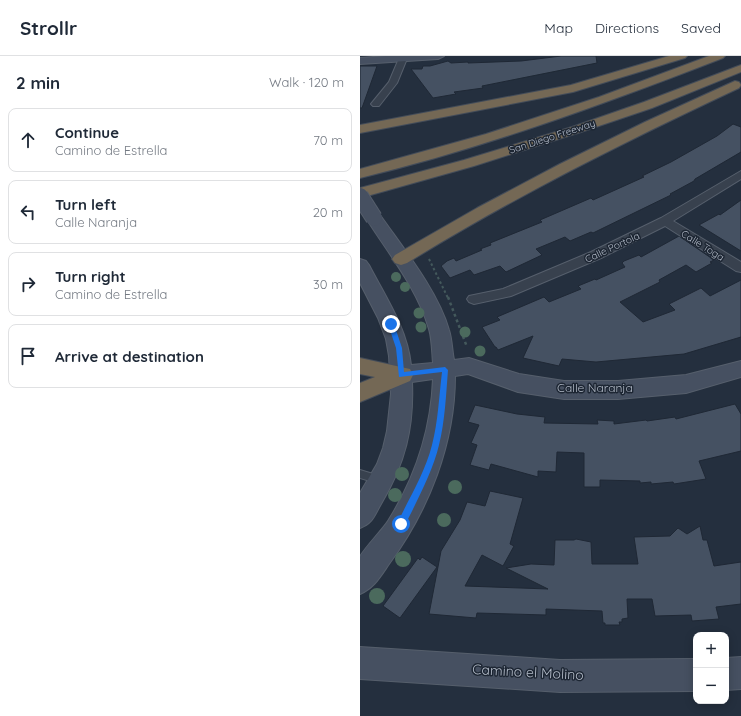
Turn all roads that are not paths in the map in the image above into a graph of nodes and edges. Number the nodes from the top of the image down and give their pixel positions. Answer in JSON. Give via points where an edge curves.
{"nodes":[{"id":1,"x":438,"y":56,"type":"edge"},
{"id":2,"x":682,"y":56,"type":"edge"},
{"id":3,"x":719,"y":56,"type":"edge"},
{"id":4,"x":404,"y":57,"type":"edge"},
{"id":5,"x":360,"y":61,"type":"edge"},
{"id":6,"x":741,"y":68,"type":"edge"},
{"id":7,"x":741,"y":82,"type":"edge"},
{"id":8,"x":376,"y":104,"type":"dead end"},
{"id":9,"x":602,"y":120,"type":"junction"},
{"id":10,"x":360,"y":129,"type":"edge"},
{"id":11,"x":360,"y":174,"type":"edge"},
{"id":12,"x":741,"y":174,"type":"edge"},
{"id":13,"x":421,"y":191,"type":"dead end"},
{"id":14,"x":360,"y":195,"type":"edge"},
{"id":15,"x":383,"y":202,"type":"dead end"},
{"id":16,"x":360,"y":209,"type":"edge"},
{"id":17,"x":665,"y":221,"type":"junction"},
{"id":18,"x":401,"y":259,"type":"junction"},
{"id":19,"x":360,"y":265,"type":"edge"},
{"id":20,"x":741,"y":268,"type":"edge"},
{"id":21,"x":474,"y":299,"type":"dead end"},
{"id":22,"x":360,"y":366,"type":"edge"},
{"id":23,"x":741,"y":369,"type":"edge"},
{"id":24,"x":445,"y":370,"type":"junction"},
{"id":25,"x":402,"y":375,"type":"junction"},
{"id":26,"x":360,"y":393,"type":"edge"},
{"id":27,"x":370,"y":477,"type":"edge"},
{"id":28,"x":360,"y":516,"type":"edge"},
{"id":29,"x":360,"y":580,"type":"edge"},
{"id":30,"x":360,"y":662,"type":"edge"},
{"id":31,"x":741,"y":673,"type":"edge"},
{"id":32,"x":729,"y":674,"type":"edge"},
{"id":33,"x":693,"y":675,"type":"edge"}],
"edges":[{"from":1,"to":4,"type":"main road"},
{"from":2,"to":10,"type":"highway","via":[[573,88]]},
{"from":3,"to":11,"type":"highway","name":"San Diego Freeway","via":[[603,100],[513,130]]},
{"from":4,"to":5,"type":"main road"},
{"from":4,"to":8,"type":"street","via":[[393,83]]},
{"from":6,"to":9,"type":"highway","name":"San Diego Freeway","via":[[648,105]]},
{"from":7,"to":18,"type":"highway","via":[[594,152],[471,217]]},
{"from":9,"to":13,"type":"highway","via":[[500,166]]},
{"from":9,"to":14,"type":"highway","name":"San Diego Freeway"},
{"from":12,"to":17,"type":"street","name":"Calle Portola"},
{"from":14,"to":18,"type":"main road","bridge":true},
{"from":15,"to":16,"type":"highway"},
{"from":17,"to":20,"type":"street","name":"Calle Toga"},
{"from":17,"to":21,"type":"street","name":"Calle Portola","via":[[596,255],[506,293]]},
{"from":18,"to":24,"type":"main road","via":[[419,286],[439,330]]},
{"from":19,"to":25,"type":"main road","via":[[391,324],[399,348]]},
{"from":22,"to":25,"type":"highway"},
{"from":23,"to":24,"type":"main road","name":"Calle Naranja","via":[[686,384],[618,390],[564,390],[518,383],[469,366]]},
{"from":24,"to":25,"type":"main road","name":"Calle Naranja"},
{"from":24,"to":29,"type":"main road","via":[[441,417],[435,447],[401,524]]},
{"from":25,"to":26,"type":"highway"},
{"from":25,"to":27,"type":"main road","via":[[402,416],[390,463]]},
{"from":27,"to":28,"type":"main road"},
{"from":30,"to":33,"type":"main road","name":"Camino el Molino","via":[[560,676]]},
{"from":31,"to":32,"type":"main road"}]}
